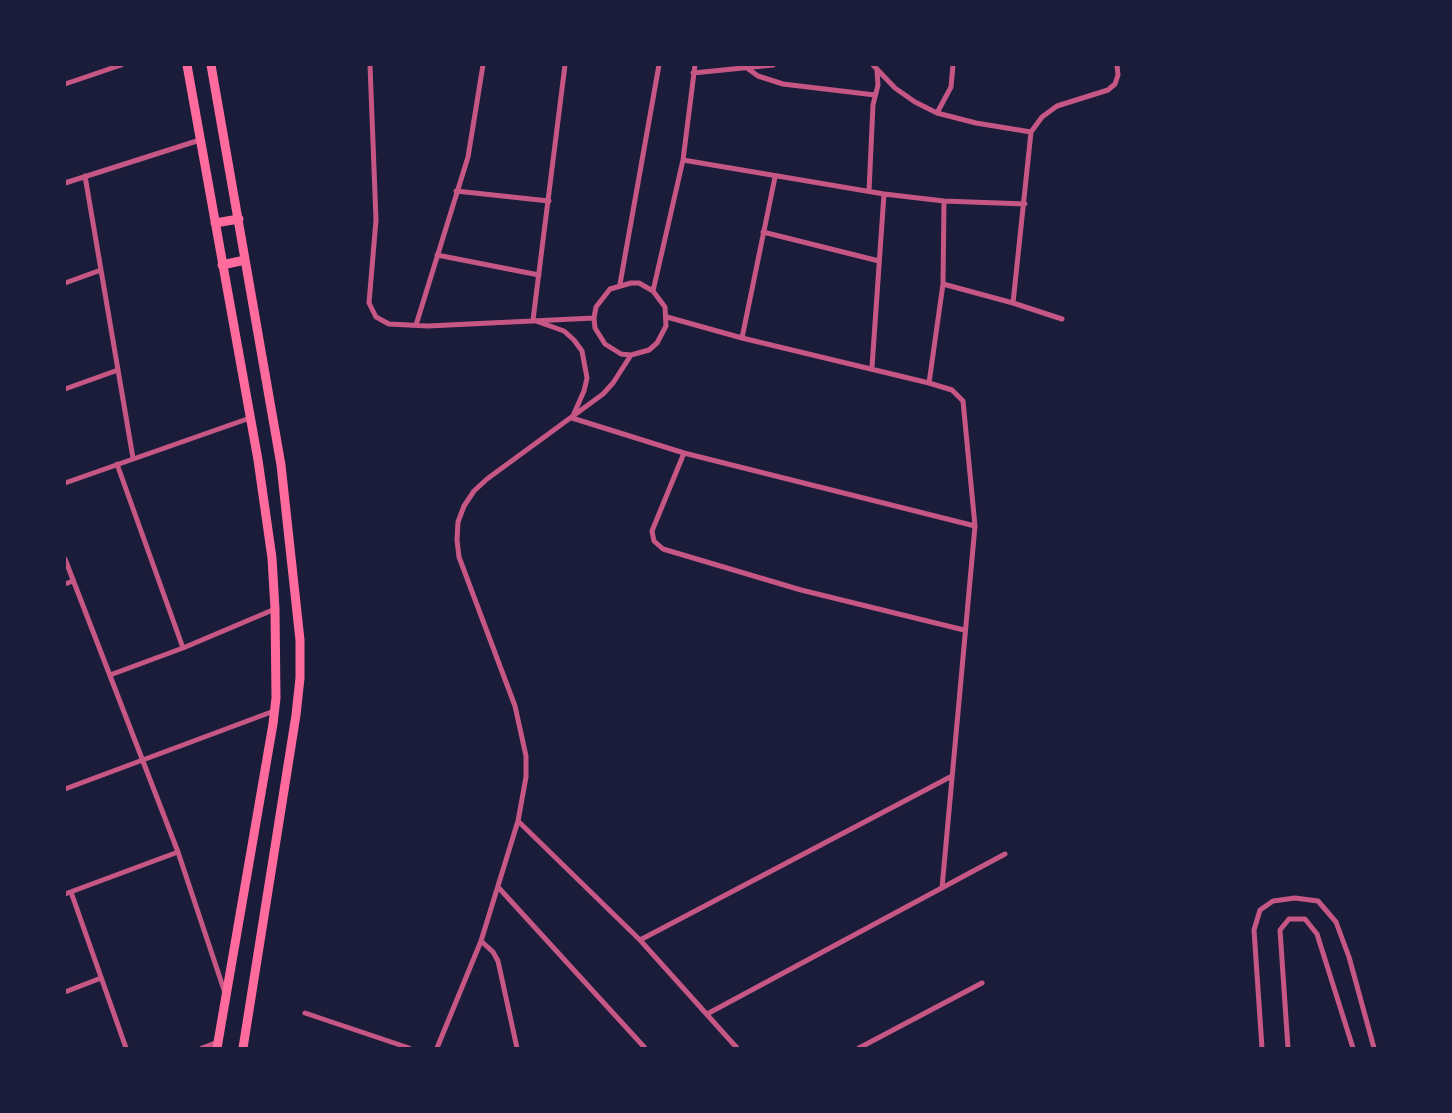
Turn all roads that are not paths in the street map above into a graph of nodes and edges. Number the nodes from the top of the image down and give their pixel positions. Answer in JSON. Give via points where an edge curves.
{"nodes":[{"id":1,"x":121,"y":65,"type":"edge"},
{"id":2,"x":187,"y":65,"type":"edge"},
{"id":3,"x":211,"y":65,"type":"edge"},
{"id":4,"x":370,"y":65,"type":"edge"},
{"id":5,"x":483,"y":65,"type":"edge"},
{"id":6,"x":565,"y":65,"type":"edge"},
{"id":7,"x":659,"y":65,"type":"edge"},
{"id":8,"x":695,"y":65,"type":"edge"},
{"id":9,"x":773,"y":65,"type":"edge"},
{"id":10,"x":874,"y":65,"type":"edge"},
{"id":11,"x":953,"y":65,"type":"edge"},
{"id":12,"x":1117,"y":65,"type":"edge"},
{"id":13,"x":747,"y":68,"type":"junction"},
{"id":14,"x":877,"y":71,"type":"junction"},
{"id":15,"x":693,"y":73,"type":"junction"},
{"id":16,"x":65,"y":84,"type":"edge"},
{"id":17,"x":874,"y":95,"type":"junction"},
{"id":18,"x":936,"y":112,"type":"junction"},
{"id":19,"x":1031,"y":132,"type":"junction"},
{"id":20,"x":200,"y":140,"type":"junction"},
{"id":21,"x":683,"y":160,"type":"junction"},
{"id":22,"x":85,"y":176,"type":"junction"},
{"id":23,"x":775,"y":177,"type":"junction"},
{"id":24,"x":65,"y":183,"type":"edge"},
{"id":25,"x":456,"y":191,"type":"junction"},
{"id":26,"x":869,"y":191,"type":"junction"},
{"id":27,"x":884,"y":194,"type":"junction"},
{"id":28,"x":549,"y":201,"type":"junction"},
{"id":29,"x":944,"y":201,"type":"junction"},
{"id":30,"x":1024,"y":204,"type":"junction"},
{"id":31,"x":239,"y":220,"type":"junction"},
{"id":32,"x":215,"y":223,"type":"junction"},
{"id":33,"x":764,"y":232,"type":"junction"},
{"id":34,"x":437,"y":255,"type":"junction"},
{"id":35,"x":245,"y":260,"type":"junction"},
{"id":36,"x":879,"y":261,"type":"junction"},
{"id":37,"x":222,"y":265,"type":"junction"},
{"id":38,"x":101,"y":270,"type":"junction"},
{"id":39,"x":539,"y":275,"type":"junction"},
{"id":40,"x":65,"y":283,"type":"edge"},
{"id":41,"x":620,"y":284,"type":"junction"},
{"id":42,"x":943,"y":284,"type":"junction"},
{"id":43,"x":653,"y":291,"type":"junction"},
{"id":44,"x":1013,"y":303,"type":"junction"},
{"id":45,"x":667,"y":317,"type":"junction"},
{"id":46,"x":594,"y":318,"type":"junction"},
{"id":47,"x":1062,"y":319,"type":"dead end"},
{"id":48,"x":533,"y":320,"type":"junction"},
{"id":49,"x":416,"y":325,"type":"junction"},
{"id":50,"x":742,"y":338,"type":"junction"},
{"id":51,"x":631,"y":355,"type":"junction"},
{"id":52,"x":872,"y":368,"type":"junction"},
{"id":53,"x":118,"y":370,"type":"junction"},
{"id":54,"x":929,"y":383,"type":"junction"},
{"id":55,"x":65,"y":389,"type":"edge"},
{"id":56,"x":250,"y":418,"type":"junction"},
{"id":57,"x":572,"y":418,"type":"junction"},
{"id":58,"x":684,"y":453,"type":"junction"},
{"id":59,"x":133,"y":458,"type":"junction"},
{"id":60,"x":117,"y":464,"type":"junction"},
{"id":61,"x":65,"y":483,"type":"edge"},
{"id":62,"x":975,"y":526,"type":"junction"},
{"id":63,"x":65,"y":559,"type":"edge"},
{"id":64,"x":73,"y":581,"type":"junction"},
{"id":65,"x":65,"y":584,"type":"edge"},
{"id":66,"x":274,"y":609,"type":"junction"},
{"id":67,"x":964,"y":630,"type":"junction"},
{"id":68,"x":183,"y":648,"type":"junction"},
{"id":69,"x":110,"y":675,"type":"junction"},
{"id":70,"x":275,"y":711,"type":"junction"},
{"id":71,"x":142,"y":760,"type":"junction"},
{"id":72,"x":952,"y":776,"type":"junction"},
{"id":73,"x":65,"y":789,"type":"edge"},
{"id":74,"x":518,"y":820,"type":"junction"},
{"id":75,"x":178,"y":852,"type":"junction"},
{"id":76,"x":1004,"y":854,"type":"dead end"},
{"id":77,"x":498,"y":887,"type":"junction"},
{"id":78,"x":942,"y":888,"type":"junction"},
{"id":79,"x":68,"y":893,"type":"edge"},
{"id":80,"x":481,"y":940,"type":"junction"},
{"id":81,"x":640,"y":940,"type":"junction"},
{"id":82,"x":101,"y":978,"type":"junction"},
{"id":83,"x":982,"y":983,"type":"dead end"},
{"id":84,"x":65,"y":992,"type":"edge"},
{"id":85,"x":226,"y":996,"type":"junction"},
{"id":86,"x":305,"y":1013,"type":"dead end"},
{"id":87,"x":707,"y":1014,"type":"junction"},
{"id":88,"x":218,"y":1045,"type":"edge"},
{"id":89,"x":126,"y":1048,"type":"edge"},
{"id":90,"x":202,"y":1048,"type":"edge"},
{"id":91,"x":243,"y":1048,"type":"edge"},
{"id":92,"x":410,"y":1048,"type":"edge"},
{"id":93,"x":437,"y":1048,"type":"edge"},
{"id":94,"x":517,"y":1048,"type":"edge"},
{"id":95,"x":645,"y":1048,"type":"edge"},
{"id":96,"x":737,"y":1048,"type":"edge"},
{"id":97,"x":859,"y":1048,"type":"edge"},
{"id":98,"x":1262,"y":1048,"type":"edge"},
{"id":99,"x":1288,"y":1048,"type":"edge"},
{"id":100,"x":1353,"y":1048,"type":"edge"},
{"id":101,"x":1374,"y":1048,"type":"edge"}],
"edges":[{"from":1,"to":16,"type":"street"},
{"from":2,"to":20,"type":"main road"},
{"from":3,"to":31,"type":"main road"},
{"from":4,"to":49,"type":"street","via":[[376,220],[369,303],[376,317],[382,321]]},
{"from":5,"to":25,"type":"street","via":[[468,157]]},
{"from":6,"to":28,"type":"street"},
{"from":7,"to":41,"type":"street"},
{"from":8,"to":15,"type":"street"},
{"from":9,"to":13,"type":"street"},
{"from":10,"to":14,"type":"street"},
{"from":11,"to":18,"type":"street","via":[[951,87]]},
{"from":12,"to":19,"type":"street","via":[[1115,84],[1108,90],[1057,106],[1042,117]]},
{"from":13,"to":15,"type":"street"},
{"from":13,"to":17,"type":"street","via":[[758,76],[783,84]]},
{"from":14,"to":17,"type":"street","via":[[878,85]]},
{"from":14,"to":18,"type":"street","via":[[915,102]]},
{"from":15,"to":21,"type":"street"},
{"from":17,"to":26,"type":"street"},
{"from":18,"to":19,"type":"street","via":[[976,123]]},
{"from":19,"to":30,"type":"street"},
{"from":20,"to":22,"type":"street"},
{"from":20,"to":32,"type":"main road"},
{"from":21,"to":23,"type":"street"},
{"from":21,"to":43,"type":"street"},
{"from":22,"to":24,"type":"street"},
{"from":22,"to":38,"type":"street"},
{"from":23,"to":26,"type":"street"},
{"from":23,"to":33,"type":"street"},
{"from":25,"to":28,"type":"street"},
{"from":25,"to":34,"type":"street"},
{"from":26,"to":27,"type":"street"},
{"from":27,"to":29,"type":"street"},
{"from":27,"to":36,"type":"street"},
{"from":28,"to":39,"type":"street"},
{"from":29,"to":30,"type":"street"},
{"from":29,"to":42,"type":"street"},
{"from":30,"to":44,"type":"street"},
{"from":31,"to":32,"type":"main road"},
{"from":31,"to":35,"type":"main road"},
{"from":32,"to":37,"type":"main road"},
{"from":33,"to":36,"type":"street"},
{"from":33,"to":50,"type":"street"},
{"from":34,"to":39,"type":"street"},
{"from":34,"to":49,"type":"street"},
{"from":35,"to":37,"type":"main road"},
{"from":35,"to":91,"type":"main road","via":[[285,491],[300,658],[296,715]]},
{"from":36,"to":52,"type":"street"},
{"from":37,"to":56,"type":"main road"},
{"from":38,"to":40,"type":"street"},
{"from":38,"to":53,"type":"street"},
{"from":39,"to":48,"type":"street"},
{"from":41,"to":43,"type":"street","via":[[639,283]]},
{"from":41,"to":46,"type":"street","via":[[602,297]]},
{"from":42,"to":44,"type":"street"},
{"from":42,"to":54,"type":"street"},
{"from":43,"to":45,"type":"street","via":[[660,298]]},
{"from":44,"to":47,"type":"street"},
{"from":45,"to":50,"type":"street"},
{"from":45,"to":51,"type":"street","via":[[657,344],[650,350]]},
{"from":46,"to":48,"type":"street"},
{"from":46,"to":51,"type":"street","via":[[599,337],[605,344],[621,354]]},
{"from":48,"to":49,"type":"street"},
{"from":48,"to":57,"type":"street","via":[[564,331],[582,351],[587,378]]},
{"from":50,"to":52,"type":"street"},
{"from":51,"to":57,"type":"street","via":[[603,394]]},
{"from":52,"to":54,"type":"street"},
{"from":53,"to":55,"type":"street"},
{"from":53,"to":59,"type":"street"},
{"from":54,"to":62,"type":"street","via":[[952,390],[963,401]]},
{"from":56,"to":59,"type":"street"},
{"from":56,"to":66,"type":"main road","via":[[272,558]]},
{"from":57,"to":58,"type":"street"},
{"from":57,"to":74,"type":"street","via":[[474,491],[458,522],[456,540],[459,557],[522,731],[526,776]]},
{"from":58,"to":62,"type":"street"},
{"from":58,"to":67,"type":"street","via":[[652,530],[654,542],[663,549],[801,590]]},
{"from":59,"to":60,"type":"street"},
{"from":60,"to":61,"type":"street"},
{"from":60,"to":68,"type":"street"},
{"from":62,"to":67,"type":"street"},
{"from":63,"to":64,"type":"street"},
{"from":64,"to":65,"type":"street"},
{"from":64,"to":69,"type":"street"},
{"from":66,"to":68,"type":"street"},
{"from":66,"to":70,"type":"main road"},
{"from":67,"to":72,"type":"street"},
{"from":68,"to":69,"type":"street"},
{"from":69,"to":71,"type":"street"},
{"from":70,"to":71,"type":"street"},
{"from":70,"to":85,"type":"main road"},
{"from":71,"to":73,"type":"street"},
{"from":71,"to":75,"type":"street"},
{"from":72,"to":78,"type":"street"},
{"from":72,"to":81,"type":"street"},
{"from":74,"to":77,"type":"street"},
{"from":74,"to":81,"type":"street"},
{"from":75,"to":79,"type":"street"},
{"from":75,"to":85,"type":"street"},
{"from":76,"to":78,"type":"street"},
{"from":77,"to":80,"type":"street"},
{"from":77,"to":95,"type":"street"},
{"from":78,"to":87,"type":"street"},
{"from":79,"to":82,"type":"street"},
{"from":80,"to":93,"type":"street"},
{"from":80,"to":94,"type":"street","via":[[498,961]]},
{"from":81,"to":87,"type":"street"},
{"from":82,"to":84,"type":"street"},
{"from":82,"to":89,"type":"street"},
{"from":83,"to":97,"type":"street"},
{"from":85,"to":88,"type":"main road"},
{"from":86,"to":92,"type":"street"},
{"from":87,"to":96,"type":"street"},
{"from":88,"to":90,"type":"street"},
{"from":98,"to":101,"type":"street","via":[[1254,930],[1260,910],[1273,901],[1295,898],[1318,901],[1336,922]]},
{"from":99,"to":100,"type":"street","via":[[1280,930],[1289,919],[1305,920],[1318,934]]}]}
